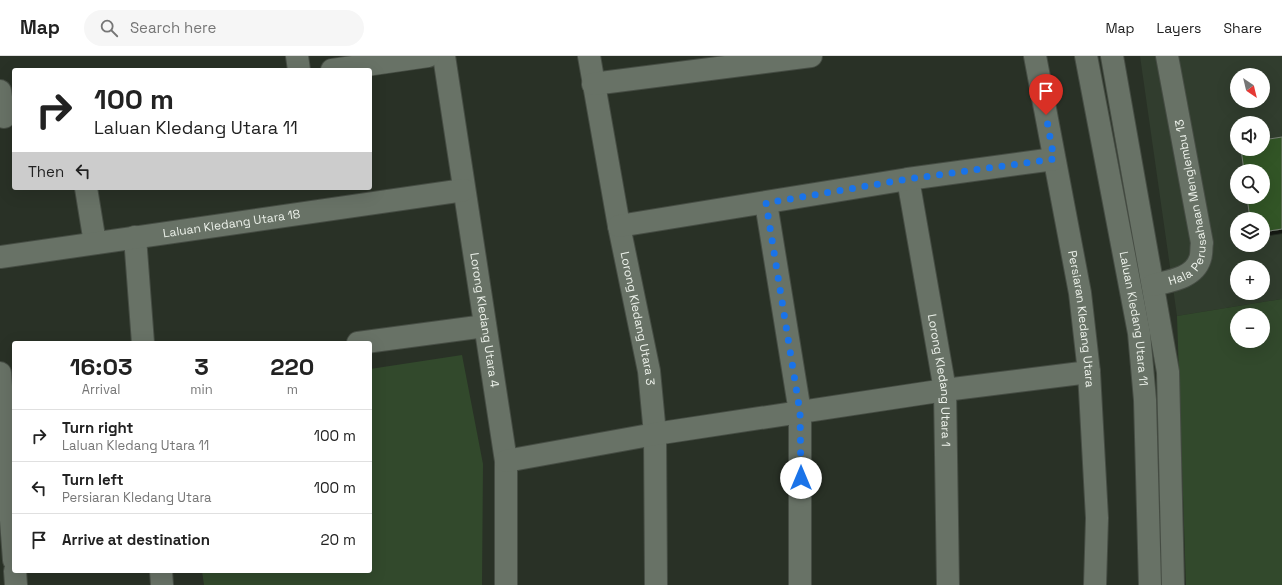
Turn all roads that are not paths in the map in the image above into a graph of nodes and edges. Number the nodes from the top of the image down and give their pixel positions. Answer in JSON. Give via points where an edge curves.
{"nodes":[{"id":1,"x":297,"y":56,"type":"edge"},
{"id":2,"x":428,"y":56,"type":"edge"},
{"id":3,"x":444,"y":56,"type":"edge"},
{"id":4,"x":589,"y":56,"type":"edge"},
{"id":5,"x":811,"y":56,"type":"edge"},
{"id":6,"x":1035,"y":56,"type":"edge"},
{"id":7,"x":1086,"y":56,"type":"edge"},
{"id":8,"x":1112,"y":56,"type":"edge"},
{"id":9,"x":1167,"y":56,"type":"edge"},
{"id":10,"x":299,"y":68,"type":"edge"},
{"id":11,"x":346,"y":68,"type":"edge"},
{"id":12,"x":593,"y":84,"type":"junction"},
{"id":13,"x":0,"y":91,"type":"edge"},
{"id":14,"x":6,"y":117,"type":"edge"},
{"id":15,"x":1054,"y":159,"type":"junction"},
{"id":16,"x":908,"y":179,"type":"junction"},
{"id":17,"x":86,"y":190,"type":"edge"},
{"id":18,"x":464,"y":190,"type":"junction"},
{"id":19,"x":766,"y":203,"type":"junction"},
{"id":20,"x":619,"y":226,"type":"junction"},
{"id":21,"x":135,"y":237,"type":"junction"},
{"id":22,"x":95,"y":243,"type":"junction"},
{"id":23,"x":0,"y":257,"type":"edge"},
{"id":24,"x":1153,"y":285,"type":"junction"},
{"id":25,"x":485,"y":326,"type":"junction"},
{"id":26,"x":143,"y":341,"type":"edge"},
{"id":27,"x":372,"y":341,"type":"edge"},
{"id":28,"x":1089,"y":372,"type":"junction"},
{"id":29,"x":0,"y":373,"type":"edge"},
{"id":30,"x":945,"y":390,"type":"junction"},
{"id":31,"x":800,"y":412,"type":"junction"},
{"id":32,"x":655,"y":434,"type":"junction"},
{"id":33,"x":3,"y":461,"type":"edge"},
{"id":34,"x":506,"y":461,"type":"junction"},
{"id":35,"x":9,"y":531,"type":"edge"},
{"id":36,"x":12,"y":548,"type":"edge"},
{"id":37,"x":15,"y":573,"type":"edge"},
{"id":38,"x":161,"y":573,"type":"edge"},
{"id":39,"x":16,"y":585,"type":"edge"},
{"id":40,"x":162,"y":585,"type":"edge"},
{"id":41,"x":506,"y":585,"type":"edge"},
{"id":42,"x":656,"y":585,"type":"edge"},
{"id":43,"x":800,"y":585,"type":"edge"},
{"id":44,"x":948,"y":585,"type":"edge"},
{"id":45,"x":1096,"y":585,"type":"edge"},
{"id":46,"x":1150,"y":585,"type":"edge"},
{"id":47,"x":1172,"y":585,"type":"edge"}],
"edges":[{"from":1,"to":10,"type":"street"},
{"from":2,"to":11,"type":"street"},
{"from":3,"to":18,"type":"street","name":"Lorong Kledang Utara 4"},
{"from":4,"to":12,"type":"street","name":"Lorong Kledang Utara 3"},
{"from":5,"to":12,"type":"street"},
{"from":6,"to":15,"type":"street","name":"Persiaran Kledang Utara"},
{"from":7,"to":46,"type":"street","name":"Laluan Kledang Utara 11","via":[[1139,333],[1145,400]]},
{"from":8,"to":24,"type":"street","name":"Laluan Kledang Utara 11"},
{"from":9,"to":24,"type":"street","name":"Hala Perusahaan Menglembu 13","via":[[1202,243],[1200,258],[1192,272]]},
{"from":12,"to":20,"type":"street","name":"Lorong Kledang Utara 3"},
{"from":13,"to":14,"type":"street"},
{"from":15,"to":16,"type":"street"},
{"from":15,"to":28,"type":"street","name":"Persiaran Kledang Utara","via":[[1080,293]]},
{"from":16,"to":19,"type":"street"},
{"from":16,"to":30,"type":"street","name":"Lorong Kledang Utara 1"},
{"from":17,"to":22,"type":"street"},
{"from":18,"to":21,"type":"street","name":"Laluan Kledang Utara 18"},
{"from":18,"to":25,"type":"street","name":"Lorong Kledang Utara 4"},
{"from":19,"to":20,"type":"street"},
{"from":19,"to":31,"type":"street"},
{"from":20,"to":32,"type":"street","name":"Lorong Kledang Utara 3","via":[[649,370]]},
{"from":21,"to":22,"type":"street","name":"Laluan Kledang Utara 18"},
{"from":21,"to":26,"type":"street"},
{"from":22,"to":23,"type":"street","name":"Laluan Kledang Utara 18"},
{"from":24,"to":47,"type":"street","name":"Laluan Kledang Utara 11","via":[[1168,372]]},
{"from":25,"to":27,"type":"street"},
{"from":25,"to":34,"type":"street","name":"Lorong Kledang Utara 4"},
{"from":28,"to":30,"type":"street"},
{"from":28,"to":45,"type":"street","name":"Persiaran Kledang Utara","via":[[1097,518]]},
{"from":29,"to":33,"type":"street"},
{"from":30,"to":31,"type":"street"},
{"from":30,"to":44,"type":"street","name":"Lorong Kledang Utara 1"},
{"from":31,"to":32,"type":"street"},
{"from":31,"to":43,"type":"street"},
{"from":32,"to":34,"type":"street"},
{"from":32,"to":42,"type":"street","name":"Lorong Kledang Utara 3"},
{"from":33,"to":35,"type":"street"},
{"from":34,"to":41,"type":"street","name":"Lorong Kledang Utara 4"},
{"from":35,"to":36,"type":"street"},
{"from":37,"to":39,"type":"street"},
{"from":38,"to":40,"type":"street"}]}
